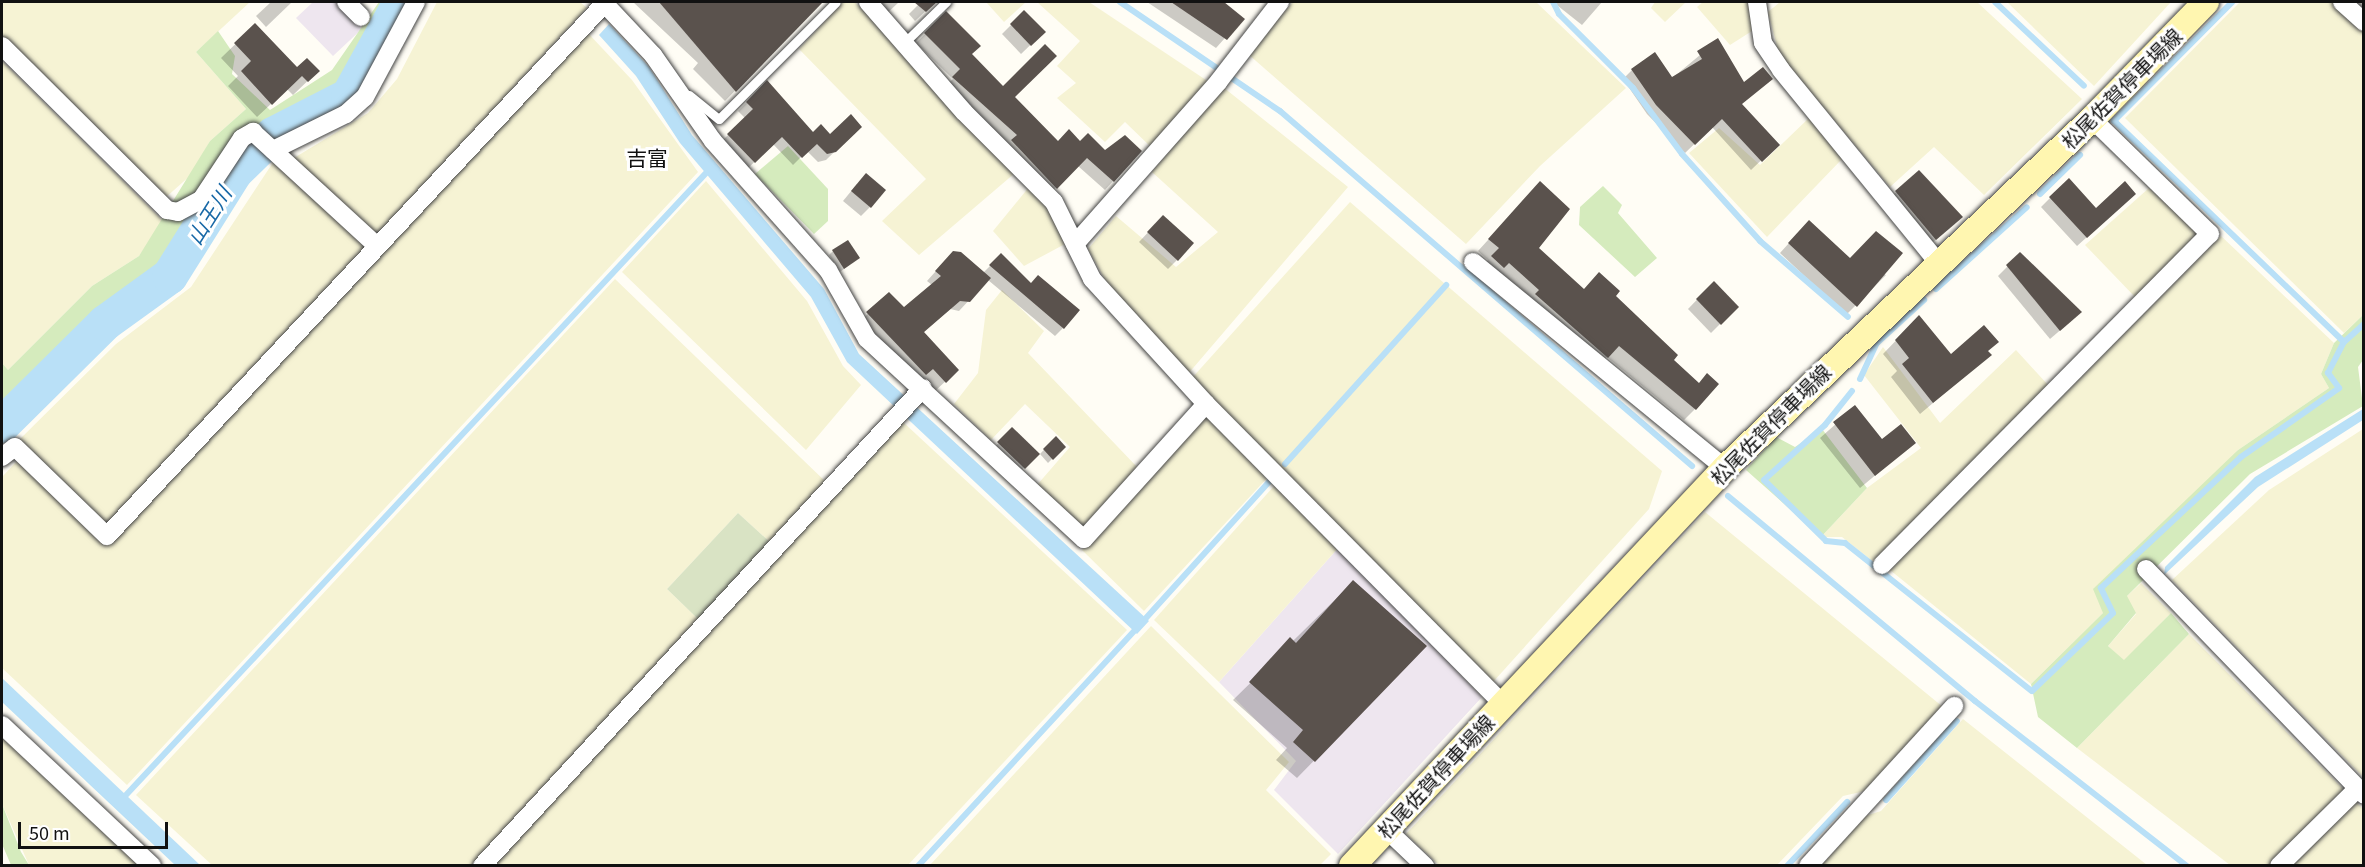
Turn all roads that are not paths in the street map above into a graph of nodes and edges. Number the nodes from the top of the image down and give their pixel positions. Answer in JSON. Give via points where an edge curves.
{"nodes":[{"id":1,"x":346,"y":2,"type":"edge"},
{"id":2,"x":416,"y":2,"type":"edge"},
{"id":3,"x":604,"y":2,"type":"edge"},
{"id":4,"x":836,"y":2,"type":"edge"},
{"id":5,"x":868,"y":2,"type":"edge"},
{"id":6,"x":946,"y":2,"type":"edge"},
{"id":7,"x":1280,"y":2,"type":"edge"},
{"id":8,"x":1757,"y":2,"type":"edge"},
{"id":9,"x":2206,"y":2,"type":"edge"},
{"id":10,"x":2342,"y":2,"type":"edge"},
{"id":11,"x":361,"y":17,"type":"dead end"},
{"id":12,"x":2364,"y":22,"type":"edge"},
{"id":13,"x":904,"y":43,"type":"junction"},
{"id":14,"x":2,"y":46,"type":"edge"},
{"id":15,"x":673,"y":84,"type":"junction"},
{"id":16,"x":2092,"y":119,"type":"junction"},
{"id":17,"x":273,"y":150,"type":"junction"},
{"id":18,"x":1075,"y":244,"type":"junction"},
{"id":19,"x":377,"y":246,"type":"junction"},
{"id":20,"x":1473,"y":262,"type":"dead end"},
{"id":21,"x":1939,"y":264,"type":"junction"},
{"id":22,"x":919,"y":393,"type":"junction"},
{"id":23,"x":1206,"y":404,"type":"junction"},
{"id":24,"x":2,"y":457,"type":"edge"},
{"id":25,"x":1725,"y":468,"type":"junction"},
{"id":26,"x":1882,"y":565,"type":"dead end"},
{"id":27,"x":2146,"y":569,"type":"dead end"},
{"id":28,"x":1502,"y":703,"type":"junction"},
{"id":29,"x":1954,"y":706,"type":"dead end"},
{"id":30,"x":2,"y":725,"type":"edge"},
{"id":31,"x":2360,"y":792,"type":"edge"},
{"id":32,"x":1386,"y":830,"type":"junction"},
{"id":33,"x":152,"y":866,"type":"edge"},
{"id":34,"x":482,"y":866,"type":"edge"},
{"id":35,"x":1352,"y":866,"type":"edge"},
{"id":36,"x":1425,"y":866,"type":"edge"},
{"id":37,"x":1808,"y":866,"type":"edge"},
{"id":38,"x":2279,"y":866,"type":"edge"}],
"edges":[{"from":1,"to":11,"type":"street"},
{"from":2,"to":17,"type":"street","via":[[365,97],[346,114]]},
{"from":3,"to":15,"type":"street"},
{"from":3,"to":19,"type":"street"},
{"from":4,"to":15,"type":"lane","via":[[719,119]]},
{"from":5,"to":13,"type":"street"},
{"from":6,"to":13,"type":"lane"},
{"from":7,"to":18,"type":"street","via":[[1219,81]]},
{"from":8,"to":21,"type":"street","via":[[1763,43],[1781,70]]},
{"from":9,"to":16,"type":"main road","name":"松尾佐賀停車場線"},
{"from":10,"to":12,"type":"street"},
{"from":13,"to":18,"type":"street","via":[[1054,202]]},
{"from":14,"to":17,"type":"street","via":[[167,210],[178,212],[201,200],[242,138],[254,132]]},
{"from":15,"to":22,"type":"street","via":[[713,141],[828,270],[867,339]]},
{"from":16,"to":21,"type":"main road","name":"松尾佐賀停車場線"},
{"from":16,"to":26,"type":"street","via":[[2210,234]]},
{"from":17,"to":19,"type":"street"},
{"from":18,"to":23,"type":"street","via":[[1092,279]]},
{"from":19,"to":24,"type":"street","via":[[107,536],[15,447]]},
{"from":20,"to":25,"type":"street"},
{"from":21,"to":25,"type":"main road","name":"松尾佐賀停車場線"},
{"from":22,"to":23,"type":"street","via":[[1084,539]]},
{"from":22,"to":34,"type":"street"},
{"from":23,"to":28,"type":"street"},
{"from":25,"to":28,"type":"main road","name":"松尾佐賀停車場線"},
{"from":27,"to":31,"type":"street"},
{"from":28,"to":32,"type":"main road","name":"松尾佐賀停車場線"},
{"from":29,"to":37,"type":"street"},
{"from":30,"to":33,"type":"street"},
{"from":31,"to":38,"type":"street"},
{"from":32,"to":35,"type":"main road","name":"松尾佐賀停車場線"},
{"from":32,"to":36,"type":"street"}]}
